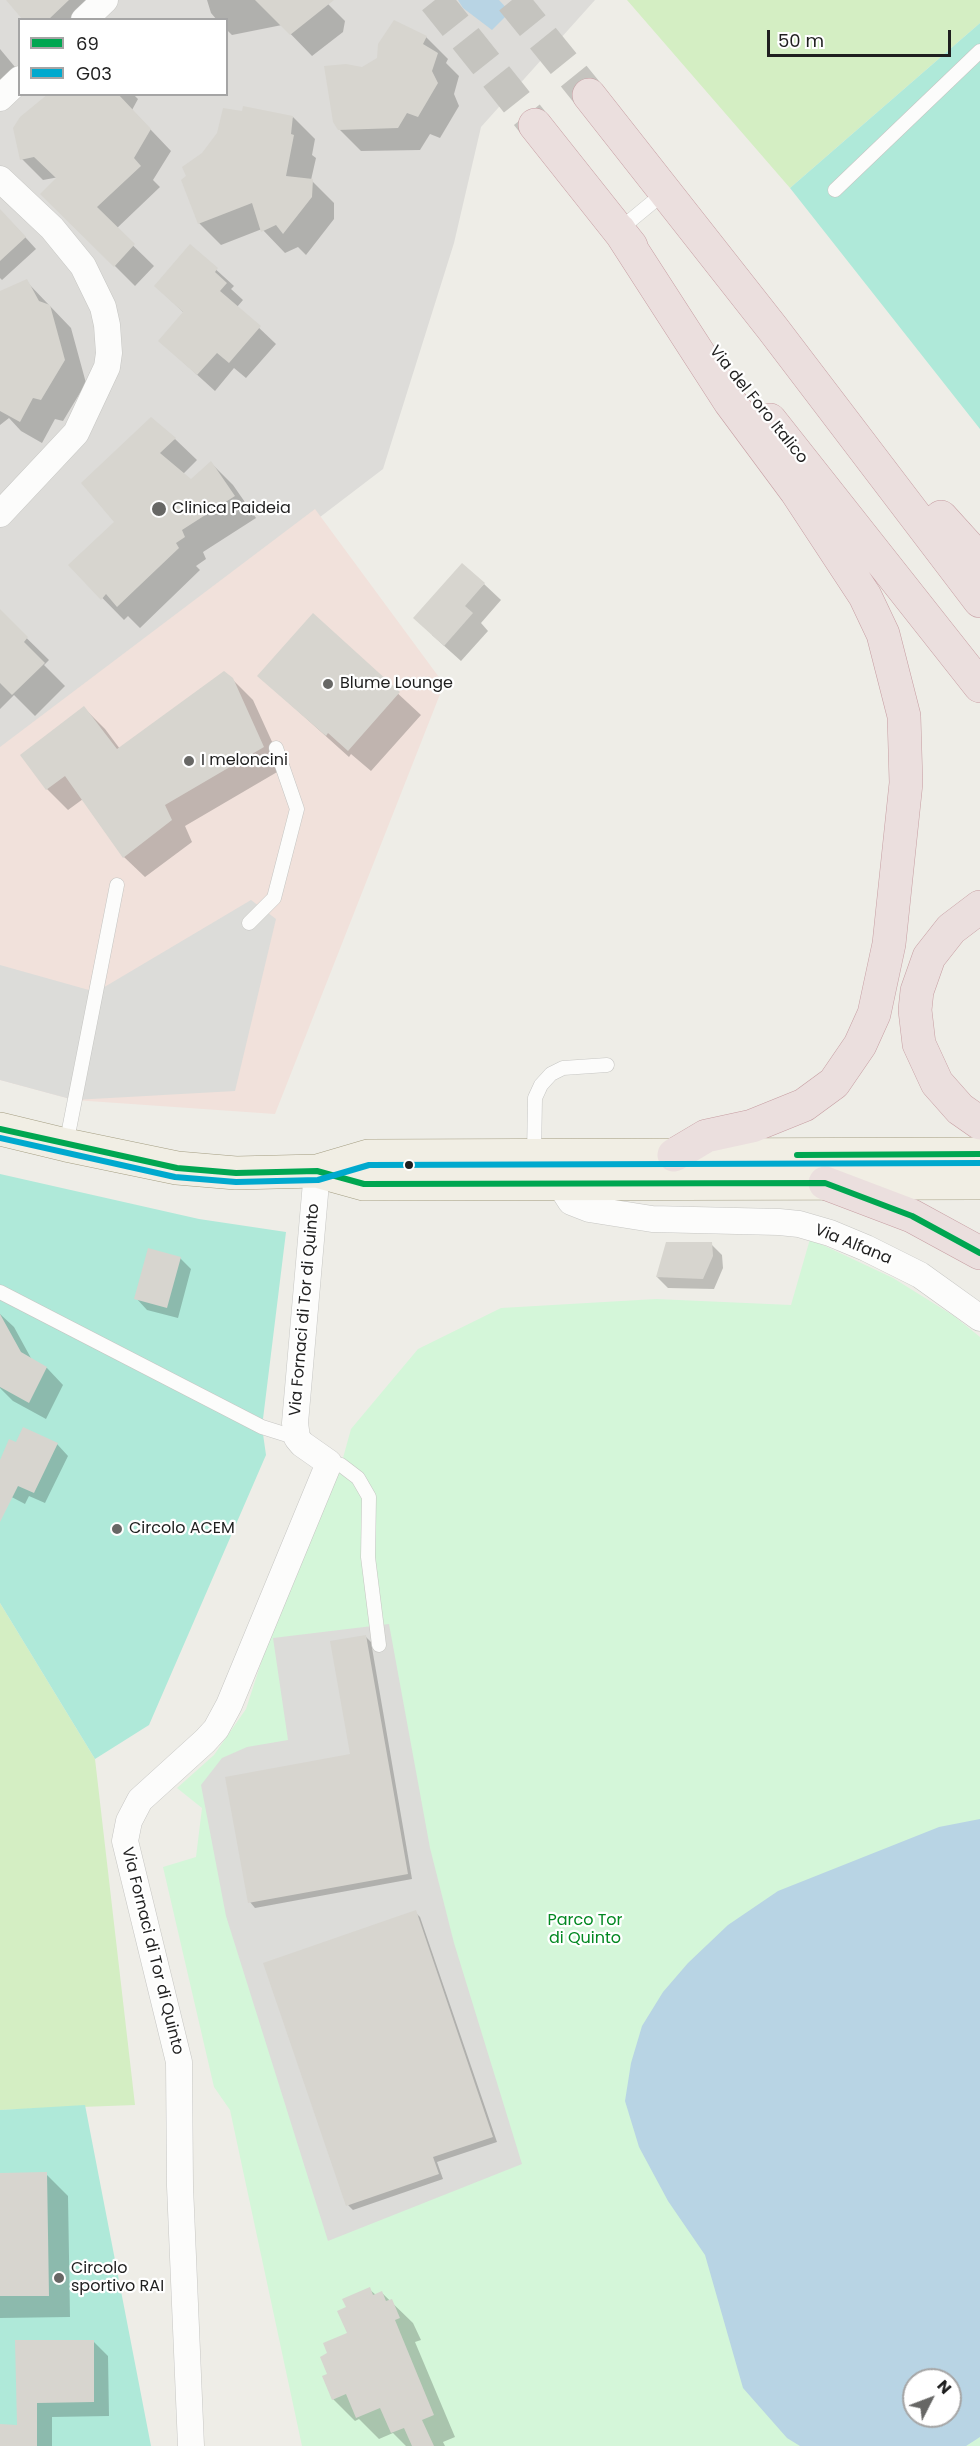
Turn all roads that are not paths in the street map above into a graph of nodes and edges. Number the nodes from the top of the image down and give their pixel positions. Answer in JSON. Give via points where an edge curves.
{"nodes":[{"id":1,"x":105,"y":0,"type":"edge"},
{"id":2,"x":86,"y":18,"type":"edge"},
{"id":3,"x":980,"y":51,"type":"edge"},
{"id":4,"x":18,"y":81,"type":"edge"},
{"id":5,"x":589,"y":95,"type":"tunnel mouth"},
{"id":6,"x":0,"y":98,"type":"edge"},
{"id":7,"x":535,"y":125,"type":"tunnel mouth"},
{"id":8,"x":0,"y":179,"type":"edge"},
{"id":9,"x":835,"y":189,"type":"dead end"},
{"id":10,"x":665,"y":192,"type":"junction"},
{"id":11,"x":618,"y":230,"type":"junction"},
{"id":12,"x":773,"y":329,"type":"junction"},
{"id":13,"x":0,"y":514,"type":"edge"},
{"id":14,"x":980,"y":560,"type":"edge"},
{"id":15,"x":980,"y":601,"type":"edge"},
{"id":16,"x":980,"y":686,"type":"edge"},
{"id":17,"x":276,"y":748,"type":"dead end"},
{"id":18,"x":117,"y":885,"type":"dead end"},
{"id":19,"x":980,"y":907,"type":"edge"},
{"id":20,"x":249,"y":923,"type":"dead end"},
{"id":21,"x":607,"y":1065,"type":"dead end"},
{"id":22,"x":980,"y":1123,"type":"edge"},
{"id":23,"x":0,"y":1129,"type":"edge"},
{"id":24,"x":66,"y":1145,"type":"junction"},
{"id":25,"x":980,"y":1154,"type":"edge"},
{"id":26,"x":534,"y":1155,"type":"junction"},
{"id":27,"x":674,"y":1155,"type":"junction"},
{"id":28,"x":317,"y":1172,"type":"junction"},
{"id":29,"x":825,"y":1183,"type":"junction"},
{"id":30,"x":980,"y":1183,"type":"edge"},
{"id":31,"x":645,"y":1184,"type":"junction"},
{"id":32,"x":560,"y":1185,"type":"junction"},
{"id":33,"x":674,"y":1219,"type":"junction"},
{"id":34,"x":980,"y":1253,"type":"edge"},
{"id":35,"x":0,"y":1292,"type":"edge"},
{"id":36,"x":980,"y":1318,"type":"edge"},
{"id":37,"x":297,"y":1438,"type":"junction"},
{"id":38,"x":329,"y":1463,"type":"junction"},
{"id":39,"x":379,"y":1645,"type":"dead end"},
{"id":40,"x":191,"y":2446,"type":"edge"}],
"edges":[{"from":1,"to":2,"type":"street"},
{"from":3,"to":9,"type":"lane"},
{"from":4,"to":6,"type":"street"},
{"from":5,"to":10,"type":"highway"},
{"from":7,"to":11,"type":"highway","name":"Via del Foro Italico"},
{"from":8,"to":13,"type":"street","via":[[52,228],[83,266],[103,307],[109,352],[76,433]]},
{"from":10,"to":11,"type":"lane"},
{"from":10,"to":12,"type":"highway"},
{"from":11,"to":16,"type":"highway","name":"Via del Foro Italico"},
{"from":11,"to":27,"type":"highway","via":[[730,402],[796,491],[865,596],[883,634],[904,716],[906,783],[890,944],[876,1006],[860,1045],[834,1083],[804,1105],[752,1126],[706,1136]]},
{"from":12,"to":14,"type":"highway"},
{"from":12,"to":15,"type":"highway"},
{"from":17,"to":20,"type":"lane","via":[[297,809],[274,898]]},
{"from":18,"to":24,"type":"lane"},
{"from":19,"to":22,"type":"highway","via":[[951,929],[929,957],[915,1010],[919,1044],[937,1083],[960,1109]]},
{"from":21,"to":26,"type":"lane","via":[[562,1068],[541,1086],[535,1098]]},
{"from":23,"to":24,"type":"main road"},
{"from":24,"to":28,"type":"main road","via":[[177,1168],[236,1173]]},
{"from":25,"to":27,"type":"main road"},
{"from":26,"to":27,"type":"main road"},
{"from":26,"to":28,"type":"main road","via":[[368,1156]]},
{"from":28,"to":32,"type":"main road","via":[[364,1184]]},
{"from":28,"to":37,"type":"street","name":"Via Fornaci di Tor di Quinto","via":[[295,1423]]},
{"from":29,"to":30,"type":"main road"},
{"from":29,"to":31,"type":"main road"},
{"from":29,"to":34,"type":"highway","via":[[912,1216]]},
{"from":31,"to":32,"type":"main road"},
{"from":31,"to":33,"type":"street","via":[[652,1202]]},
{"from":32,"to":33,"type":"street","name":"Via Alfana","via":[[571,1202],[588,1209]]},
{"from":33,"to":36,"type":"street","name":"Via Alfana","via":[[779,1222],[830,1233],[920,1275]]},
{"from":35,"to":37,"type":"lane","via":[[262,1427]]},
{"from":37,"to":38,"type":"street","name":"Via Fornaci di Tor di Quinto"},
{"from":38,"to":39,"type":"lane","via":[[341,1465],[358,1479],[369,1497],[368,1557]]},
{"from":38,"to":40,"type":"street","name":"Via Fornaci di Tor di Quinto","via":[[229,1705],[199,1747],[140,1800],[126,1832],[128,1860],[179,2062],[180,2198]]}]}
